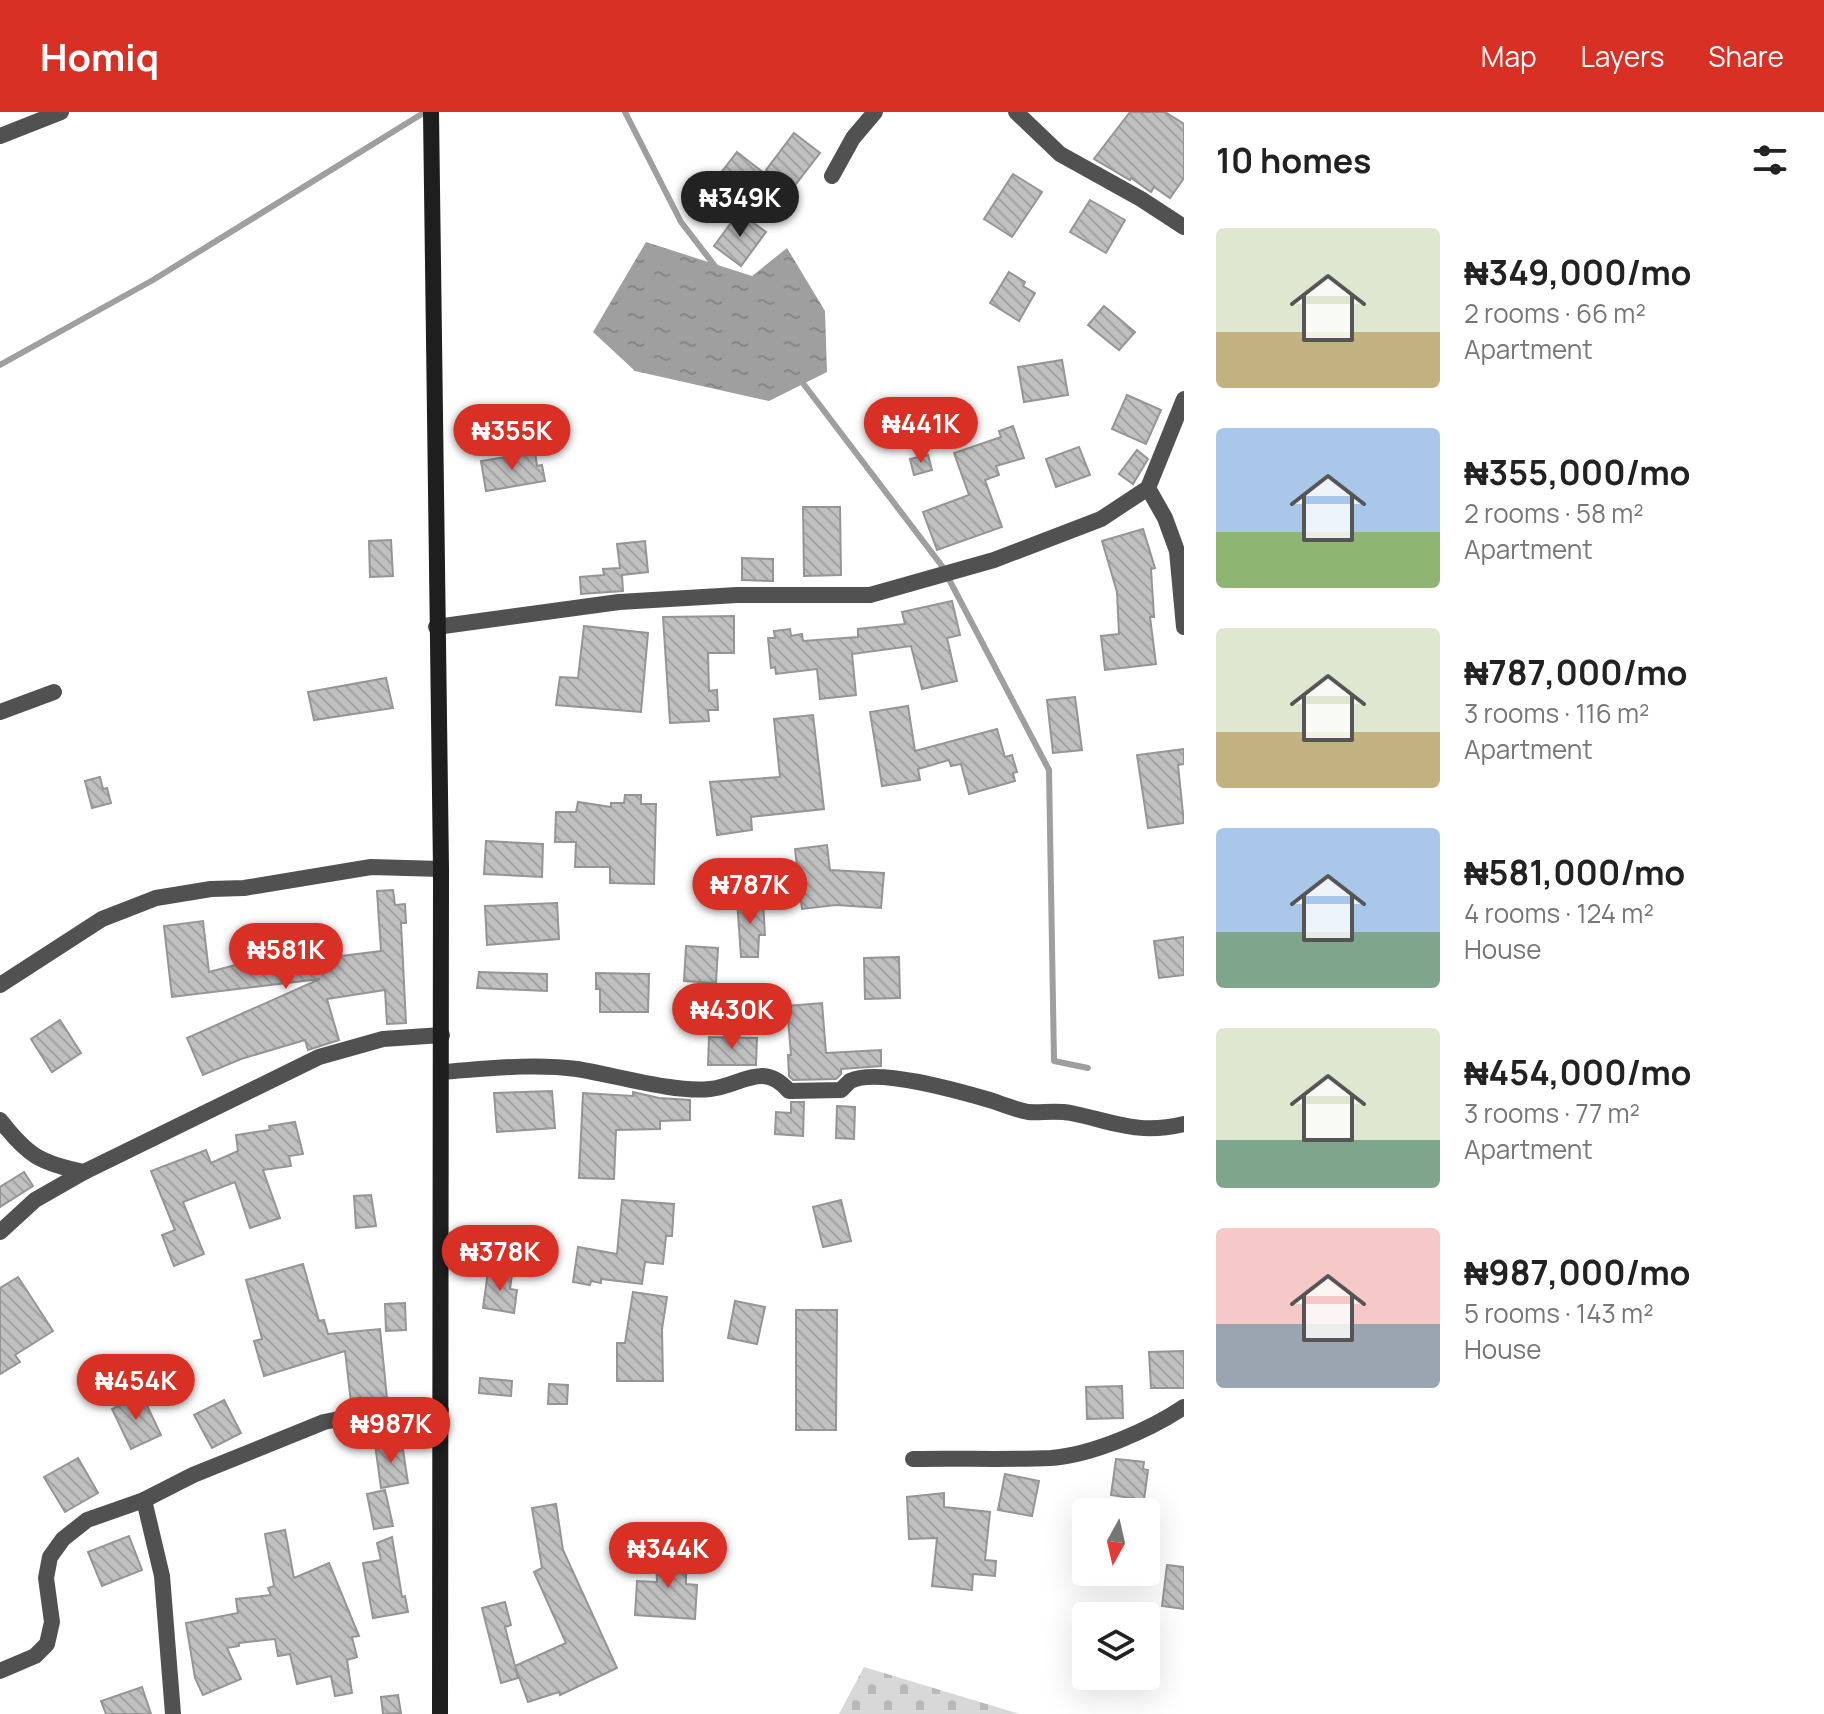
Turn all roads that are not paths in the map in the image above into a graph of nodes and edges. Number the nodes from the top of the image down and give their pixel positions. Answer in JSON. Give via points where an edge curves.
{"nodes":[{"id":1,"x":61,"y":112,"type":"edge"},
{"id":2,"x":431,"y":112,"type":"edge"},
{"id":3,"x":875,"y":112,"type":"edge"},
{"id":4,"x":1016,"y":112,"type":"edge"},
{"id":5,"x":0,"y":136,"type":"edge"},
{"id":6,"x":832,"y":176,"type":"dead end"},
{"id":7,"x":1184,"y":227,"type":"edge"},
{"id":8,"x":1184,"y":399,"type":"edge"},
{"id":9,"x":1148,"y":488,"type":"junction"},
{"id":10,"x":1184,"y":620,"type":"edge"},
{"id":11,"x":436,"y":627,"type":"junction"},
{"id":12,"x":54,"y":692,"type":"dead end"},
{"id":13,"x":0,"y":712,"type":"edge"},
{"id":14,"x":441,"y":869,"type":"junction"},
{"id":15,"x":0,"y":985,"type":"edge"},
{"id":16,"x":442,"y":1035,"type":"junction"},
{"id":17,"x":441,"y":1072,"type":"junction"},
{"id":18,"x":0,"y":1120,"type":"edge"},
{"id":19,"x":1184,"y":1124,"type":"edge"},
{"id":20,"x":84,"y":1172,"type":"junction"},
{"id":21,"x":0,"y":1232,"type":"edge"},
{"id":22,"x":1184,"y":1407,"type":"edge"},
{"id":23,"x":441,"y":1410,"type":"junction"},
{"id":24,"x":913,"y":1459,"type":"dead end"},
{"id":25,"x":144,"y":1500,"type":"junction"},
{"id":26,"x":0,"y":1671,"type":"edge"},
{"id":27,"x":173,"y":1714,"type":"edge"},
{"id":28,"x":440,"y":1714,"type":"edge"}],
"edges":[{"from":1,"to":5,"type":"street"},
{"from":2,"to":11,"type":"main road"},
{"from":3,"to":6,"type":"street"},
{"from":4,"to":7,"type":"street","via":[[1060,154]]},
{"from":8,"to":9,"type":"street"},
{"from":9,"to":10,"type":"street","via":[[1177,551]]},
{"from":9,"to":11,"type":"street","via":[[1101,519],[1021,550],[870,595],[619,602]]},
{"from":11,"to":14,"type":"main road"},
{"from":12,"to":13,"type":"street"},
{"from":14,"to":15,"type":"street","via":[[371,867],[156,898],[102,919]]},
{"from":14,"to":16,"type":"main road"},
{"from":16,"to":17,"type":"main road"},
{"from":16,"to":20,"type":"street","via":[[383,1039],[319,1057]]},
{"from":17,"to":19,"type":"street","via":[[572,1069],[711,1089],[752,1076],[782,1082],[789,1091],[841,1090],[849,1082],[872,1077],[962,1092],[1027,1112],[1050,1110],[1152,1130]]},
{"from":17,"to":23,"type":"main road"},
{"from":18,"to":20,"type":"street","via":[[22,1148],[51,1165]]},
{"from":20,"to":21,"type":"street","via":[[35,1200]]},
{"from":22,"to":24,"type":"street","via":[[1161,1423],[1106,1445],[1054,1458]]},
{"from":23,"to":25,"type":"street","via":[[324,1422]]},
{"from":23,"to":28,"type":"main road"},
{"from":25,"to":26,"type":"street","via":[[87,1520],[63,1539],[50,1557],[46,1578],[52,1622],[47,1644],[35,1656]]},
{"from":25,"to":27,"type":"street","via":[[162,1576]]}]}
